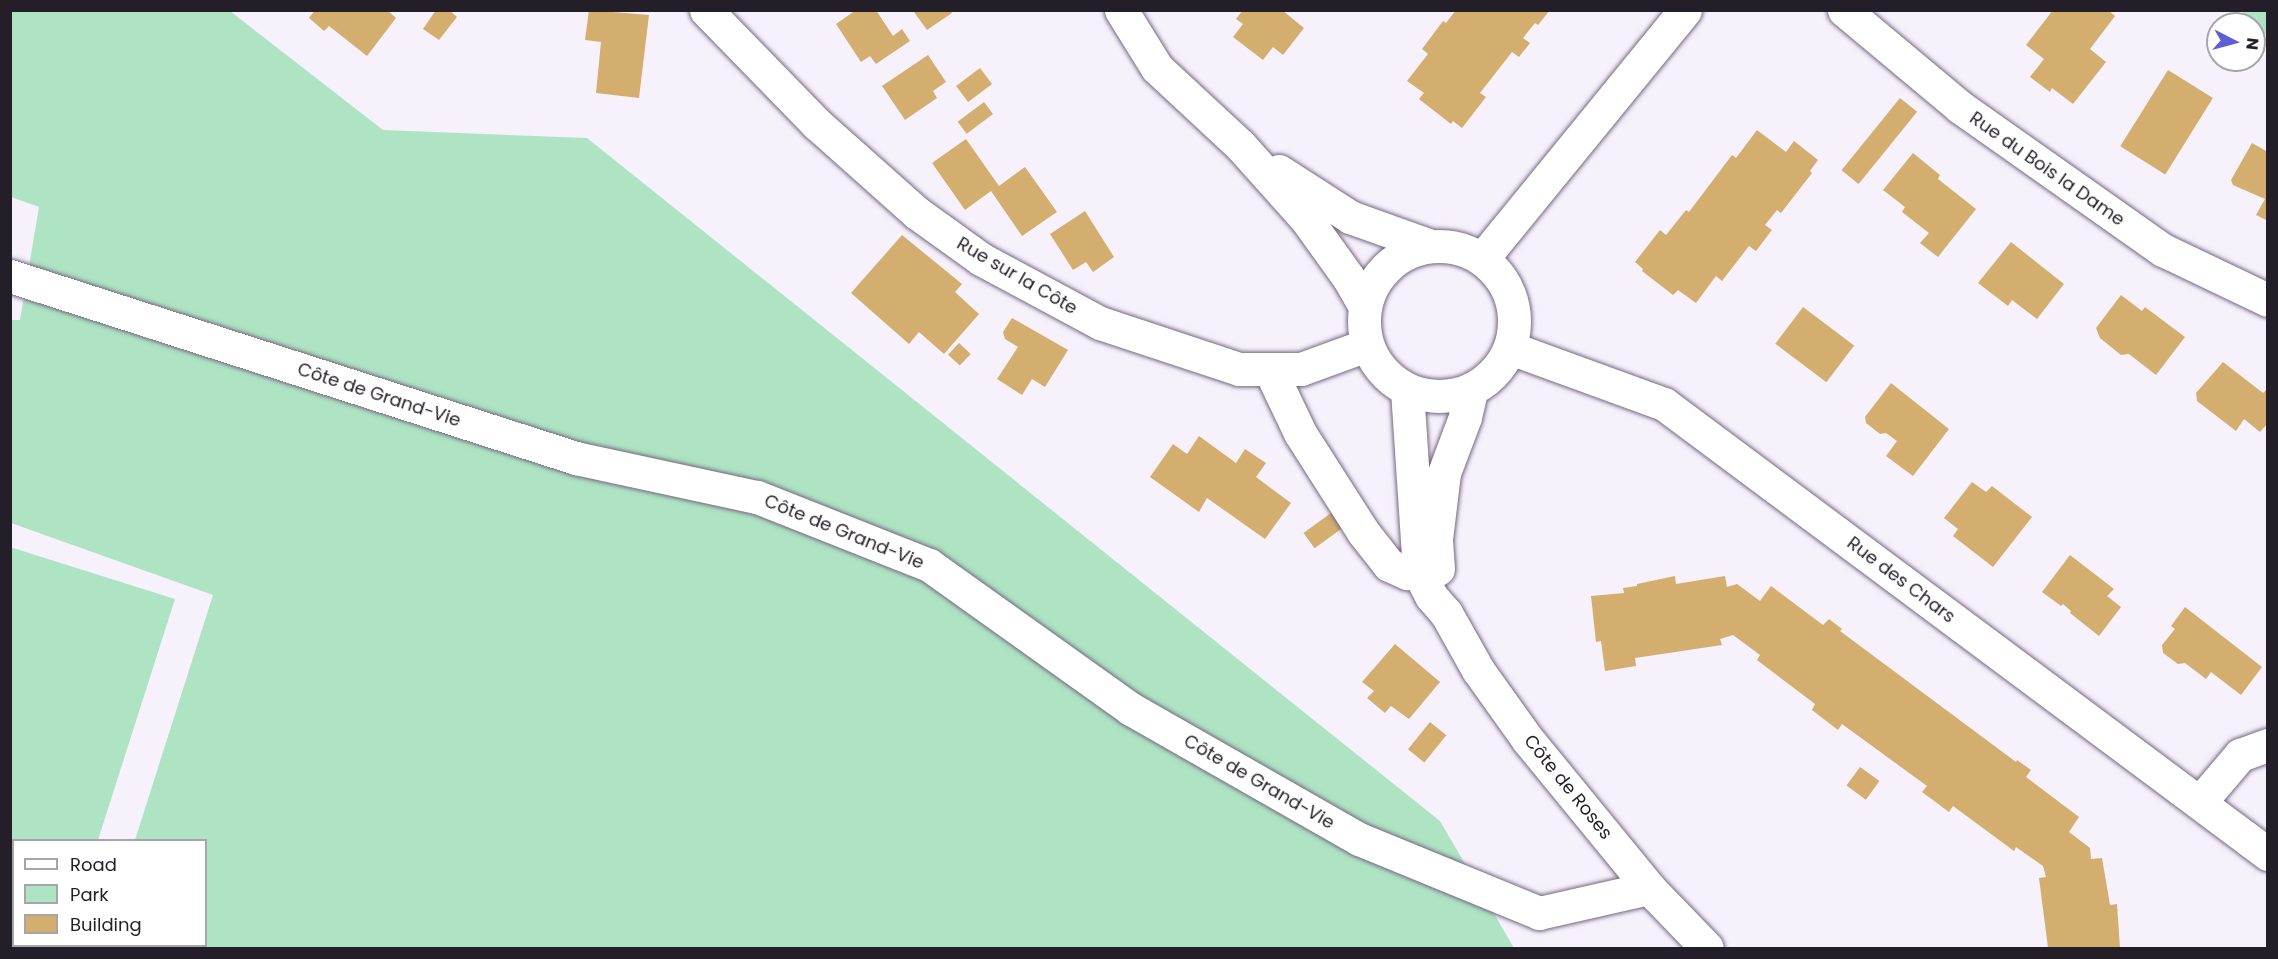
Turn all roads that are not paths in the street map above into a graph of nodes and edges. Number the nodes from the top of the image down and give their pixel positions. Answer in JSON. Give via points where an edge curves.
{"nodes":[{"id":1,"x":706,"y":10,"type":"edge"},
{"id":2,"x":1121,"y":10,"type":"edge"},
{"id":3,"x":1685,"y":10,"type":"edge"},
{"id":4,"x":1845,"y":10,"type":"edge"},
{"id":5,"x":1240,"y":145,"type":"junction"},
{"id":6,"x":1431,"y":246,"type":"junction"},
{"id":7,"x":1482,"y":259,"type":"junction"},
{"id":8,"x":10,"y":276,"type":"edge"},
{"id":9,"x":2268,"y":300,"type":"edge"},
{"id":10,"x":1365,"y":306,"type":"junction"},
{"id":11,"x":1367,"y":345,"type":"junction"},
{"id":12,"x":1510,"y":348,"type":"junction"},
{"id":13,"x":1270,"y":370,"type":"junction"},
{"id":14,"x":1407,"y":390,"type":"junction"},
{"id":15,"x":1472,"y":390,"type":"junction"},
{"id":16,"x":1419,"y":573,"type":"junction"},
{"id":17,"x":1446,"y":613,"type":"junction"},
{"id":18,"x":2268,"y":745,"type":"edge"},
{"id":19,"x":2200,"y":802,"type":"junction"},
{"id":20,"x":2268,"y":855,"type":"edge"},
{"id":21,"x":1649,"y":888,"type":"junction"},
{"id":22,"x":1707,"y":948,"type":"edge"}],
"edges":[{"from":1,"to":13,"type":"street","name":"Rue sur la Côte","via":[[817,124],[916,213],[981,259],[1100,323],[1239,369]]},
{"from":2,"to":5,"type":"street","via":[[1156,68]]},
{"from":3,"to":7,"type":"street"},
{"from":4,"to":9,"type":"street","name":"Rue du Bois la Dame","via":[[1960,107],[2163,250]]},
{"from":5,"to":6,"type":"street","via":[[1350,217]]},
{"from":5,"to":10,"type":"street","via":[[1307,220]]},
{"from":6,"to":7,"type":"street","via":[[1457,248]]},
{"from":6,"to":10,"type":"street","via":[[1401,256],[1377,277]]},
{"from":7,"to":12,"type":"street","via":[[1505,283],[1514,315]]},
{"from":8,"to":21,"type":"street","name":"Côte de Grand-Vie","via":[[576,458],[757,497],[929,565],[1141,715],[1359,839],[1539,913]]},
{"from":10,"to":11,"type":"street"},
{"from":11,"to":13,"type":"street","name":"Rue sur la Côte","via":[[1301,369]]},
{"from":11,"to":14,"type":"street","via":[[1383,372]]},
{"from":12,"to":15,"type":"street","via":[[1495,373]]},
{"from":12,"to":19,"type":"street","name":"Rue des Chars","via":[[1664,404]]},
{"from":13,"to":16,"type":"street","via":[[1300,433],[1364,532],[1389,565],[1407,573]]},
{"from":14,"to":15,"type":"street","via":[[1439,397]]},
{"from":14,"to":16,"type":"street","name":"Côte de Roses"},
{"from":15,"to":17,"type":"street","name":"Côte de Roses","via":[[1443,484],[1436,539]]},
{"from":16,"to":17,"type":"street","name":"Côte de Roses"},
{"from":17,"to":21,"type":"street","name":"Côte de Roses","via":[[1478,670],[1528,740]]},
{"from":18,"to":19,"type":"street","via":[[2240,755]]},
{"from":19,"to":20,"type":"street","name":"Rue des Chars"},
{"from":21,"to":22,"type":"street","name":"Côte de Roses"}]}
